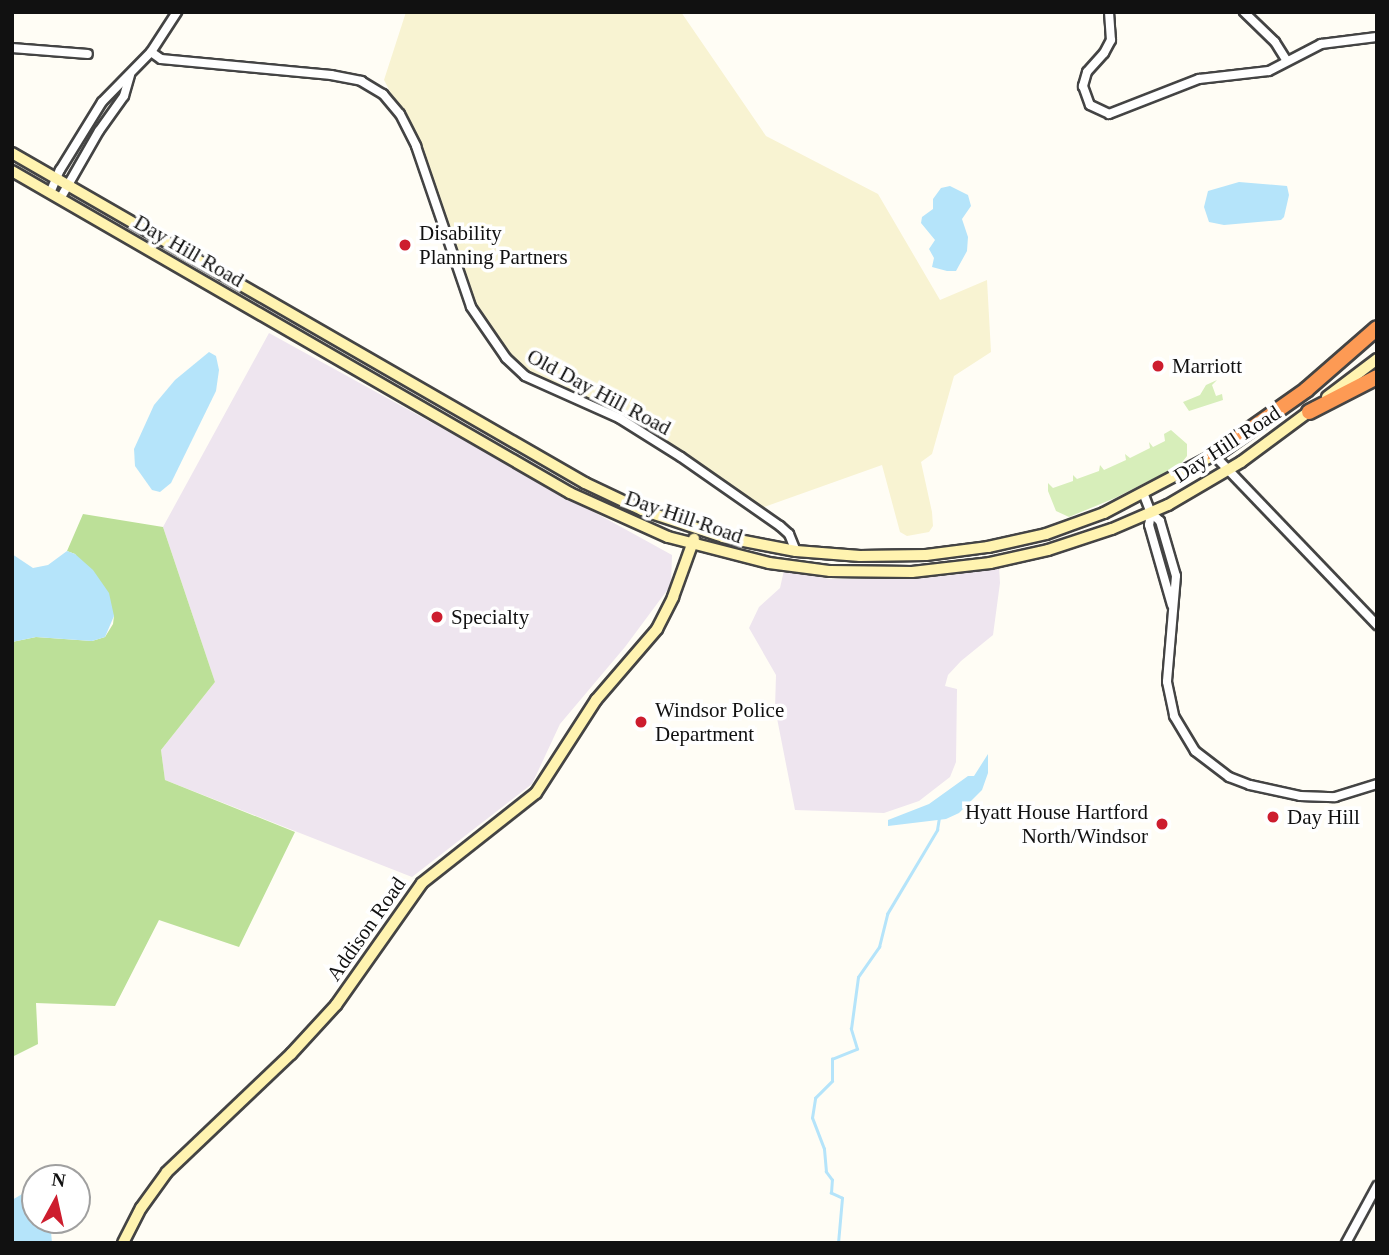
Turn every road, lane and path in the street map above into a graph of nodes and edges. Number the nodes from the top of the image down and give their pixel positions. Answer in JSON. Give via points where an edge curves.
{"nodes":[{"id":1,"x":177,"y":12,"type":"edge"},
{"id":2,"x":1109,"y":12,"type":"edge"},
{"id":3,"x":1244,"y":12,"type":"edge"},
{"id":4,"x":1377,"y":37,"type":"edge"},
{"id":5,"x":12,"y":48,"type":"edge"},
{"id":6,"x":150,"y":52,"type":"junction"},
{"id":7,"x":88,"y":54,"type":"dead end"},
{"id":8,"x":1287,"y":61,"type":"junction"},
{"id":9,"x":130,"y":75,"type":"junction"},
{"id":10,"x":12,"y":153,"type":"edge"},
{"id":11,"x":12,"y":171,"type":"edge"},
{"id":12,"x":56,"y":178,"type":"junction"},
{"id":13,"x":68,"y":185,"type":"junction"},
{"id":14,"x":50,"y":193,"type":"junction"},
{"id":15,"x":60,"y":199,"type":"junction"},
{"id":16,"x":293,"y":316,"type":"junction"},
{"id":17,"x":1377,"y":328,"type":"edge"},
{"id":18,"x":286,"y":329,"type":"junction"},
{"id":19,"x":1377,"y":359,"type":"edge"},
{"id":20,"x":1377,"y":377,"type":"edge"},
{"id":21,"x":414,"y":385,"type":"junction"},
{"id":22,"x":405,"y":398,"type":"junction"},
{"id":23,"x":1309,"y":412,"type":"junction"},
{"id":24,"x":1214,"y":455,"type":"junction"},
{"id":25,"x":1228,"y":470,"type":"junction"},
{"id":26,"x":1144,"y":495,"type":"junction"},
{"id":27,"x":1151,"y":513,"type":"junction"},
{"id":28,"x":697,"y":530,"type":"junction"},
{"id":29,"x":693,"y":545,"type":"junction"},
{"id":30,"x":972,"y":550,"type":"junction"},
{"id":31,"x":796,"y":551,"type":"junction"},
{"id":32,"x":888,"y":556,"type":"junction"},
{"id":33,"x":976,"y":565,"type":"junction"},
{"id":34,"x":888,"y":573,"type":"junction"},
{"id":35,"x":1377,"y":625,"type":"edge"},
{"id":36,"x":1377,"y":784,"type":"edge"},
{"id":37,"x":1377,"y":1186,"type":"edge"},
{"id":38,"x":123,"y":1243,"type":"edge"},
{"id":39,"x":1346,"y":1243,"type":"edge"}],
"edges":[{"from":1,"to":6,"type":"street"},
{"from":2,"to":8,"type":"street","via":[[1111,40],[1087,72],[1083,86],[1090,105],[1109,114],[1199,79],[1255,74]]},
{"from":3,"to":8,"type":"street","via":[[1275,42]]},
{"from":4,"to":8,"type":"street","via":[[1330,42]]},
{"from":5,"to":7,"type":"street"},
{"from":6,"to":9,"type":"street"},
{"from":6,"to":31,"type":"street","name":"Old Day Hill Road","via":[[161,59],[331,75],[361,81],[383,94],[400,114],[416,146],[471,307],[506,358],[536,382],[620,418],[681,457],[780,526]]},
{"from":9,"to":12,"type":"street","via":[[107,96]]},
{"from":9,"to":13,"type":"street","via":[[124,96]]},
{"from":10,"to":12,"type":"main road","name":"Day Hill Road"},
{"from":11,"to":14,"type":"main road","name":"Day Hill Road"},
{"from":12,"to":13,"type":"main road","name":"Day Hill Road"},
{"from":12,"to":14,"type":"street"},
{"from":13,"to":15,"type":"street"},
{"from":13,"to":16,"type":"main road","name":"Day Hill Road"},
{"from":14,"to":15,"type":"main road","name":"Day Hill Road"},
{"from":15,"to":18,"type":"main road","name":"Day Hill Road"},
{"from":16,"to":18,"type":"main road"},
{"from":16,"to":21,"type":"main road","name":"Day Hill Road"},
{"from":17,"to":24,"type":"highway","via":[[1298,396]]},
{"from":18,"to":22,"type":"main road","name":"Day Hill Road"},
{"from":19,"to":23,"type":"main road","name":"Day Hill Road"},
{"from":20,"to":23,"type":"highway"},
{"from":21,"to":22,"type":"main road"},
{"from":21,"to":28,"type":"main road","name":"Day Hill Road","via":[[605,494]]},
{"from":22,"to":29,"type":"main road","name":"Day Hill Road","via":[[570,493]]},
{"from":23,"to":25,"type":"main road","name":"Day Hill Road"},
{"from":24,"to":25,"type":"street"},
{"from":24,"to":26,"type":"main road","name":"Day Hill Road"},
{"from":25,"to":27,"type":"main road","name":"Day Hill Road"},
{"from":25,"to":35,"type":"street"},
{"from":26,"to":27,"type":"street"},
{"from":26,"to":30,"type":"main road","name":"Day Hill Road","via":[[1058,530]]},
{"from":27,"to":33,"type":"main road","name":"Day Hill Road","via":[[1058,547]]},
{"from":27,"to":36,"type":"street","via":[[1160,521],[1175,571],[1167,682],[1174,716],[1184,735],[1209,764],[1250,785],[1319,798],[1352,794]]},
{"from":28,"to":29,"type":"main road","name":"Addison Road"},
{"from":28,"to":31,"type":"main road","name":"Day Hill Road"},
{"from":29,"to":34,"type":"main road","name":"Day Hill Road","via":[[793,567]]},
{"from":29,"to":38,"type":"main road","name":"Addison Road","via":[[657,629],[596,700],[536,793],[422,883],[336,1005],[291,1055],[167,1172]]},
{"from":30,"to":32,"type":"main road","name":"Day Hill Road"},
{"from":30,"to":33,"type":"main road"},
{"from":31,"to":32,"type":"main road","name":"Day Hill Road"},
{"from":32,"to":34,"type":"main road"},
{"from":33,"to":34,"type":"main road","name":"Day Hill Road"},
{"from":37,"to":39,"type":"street"}]}
